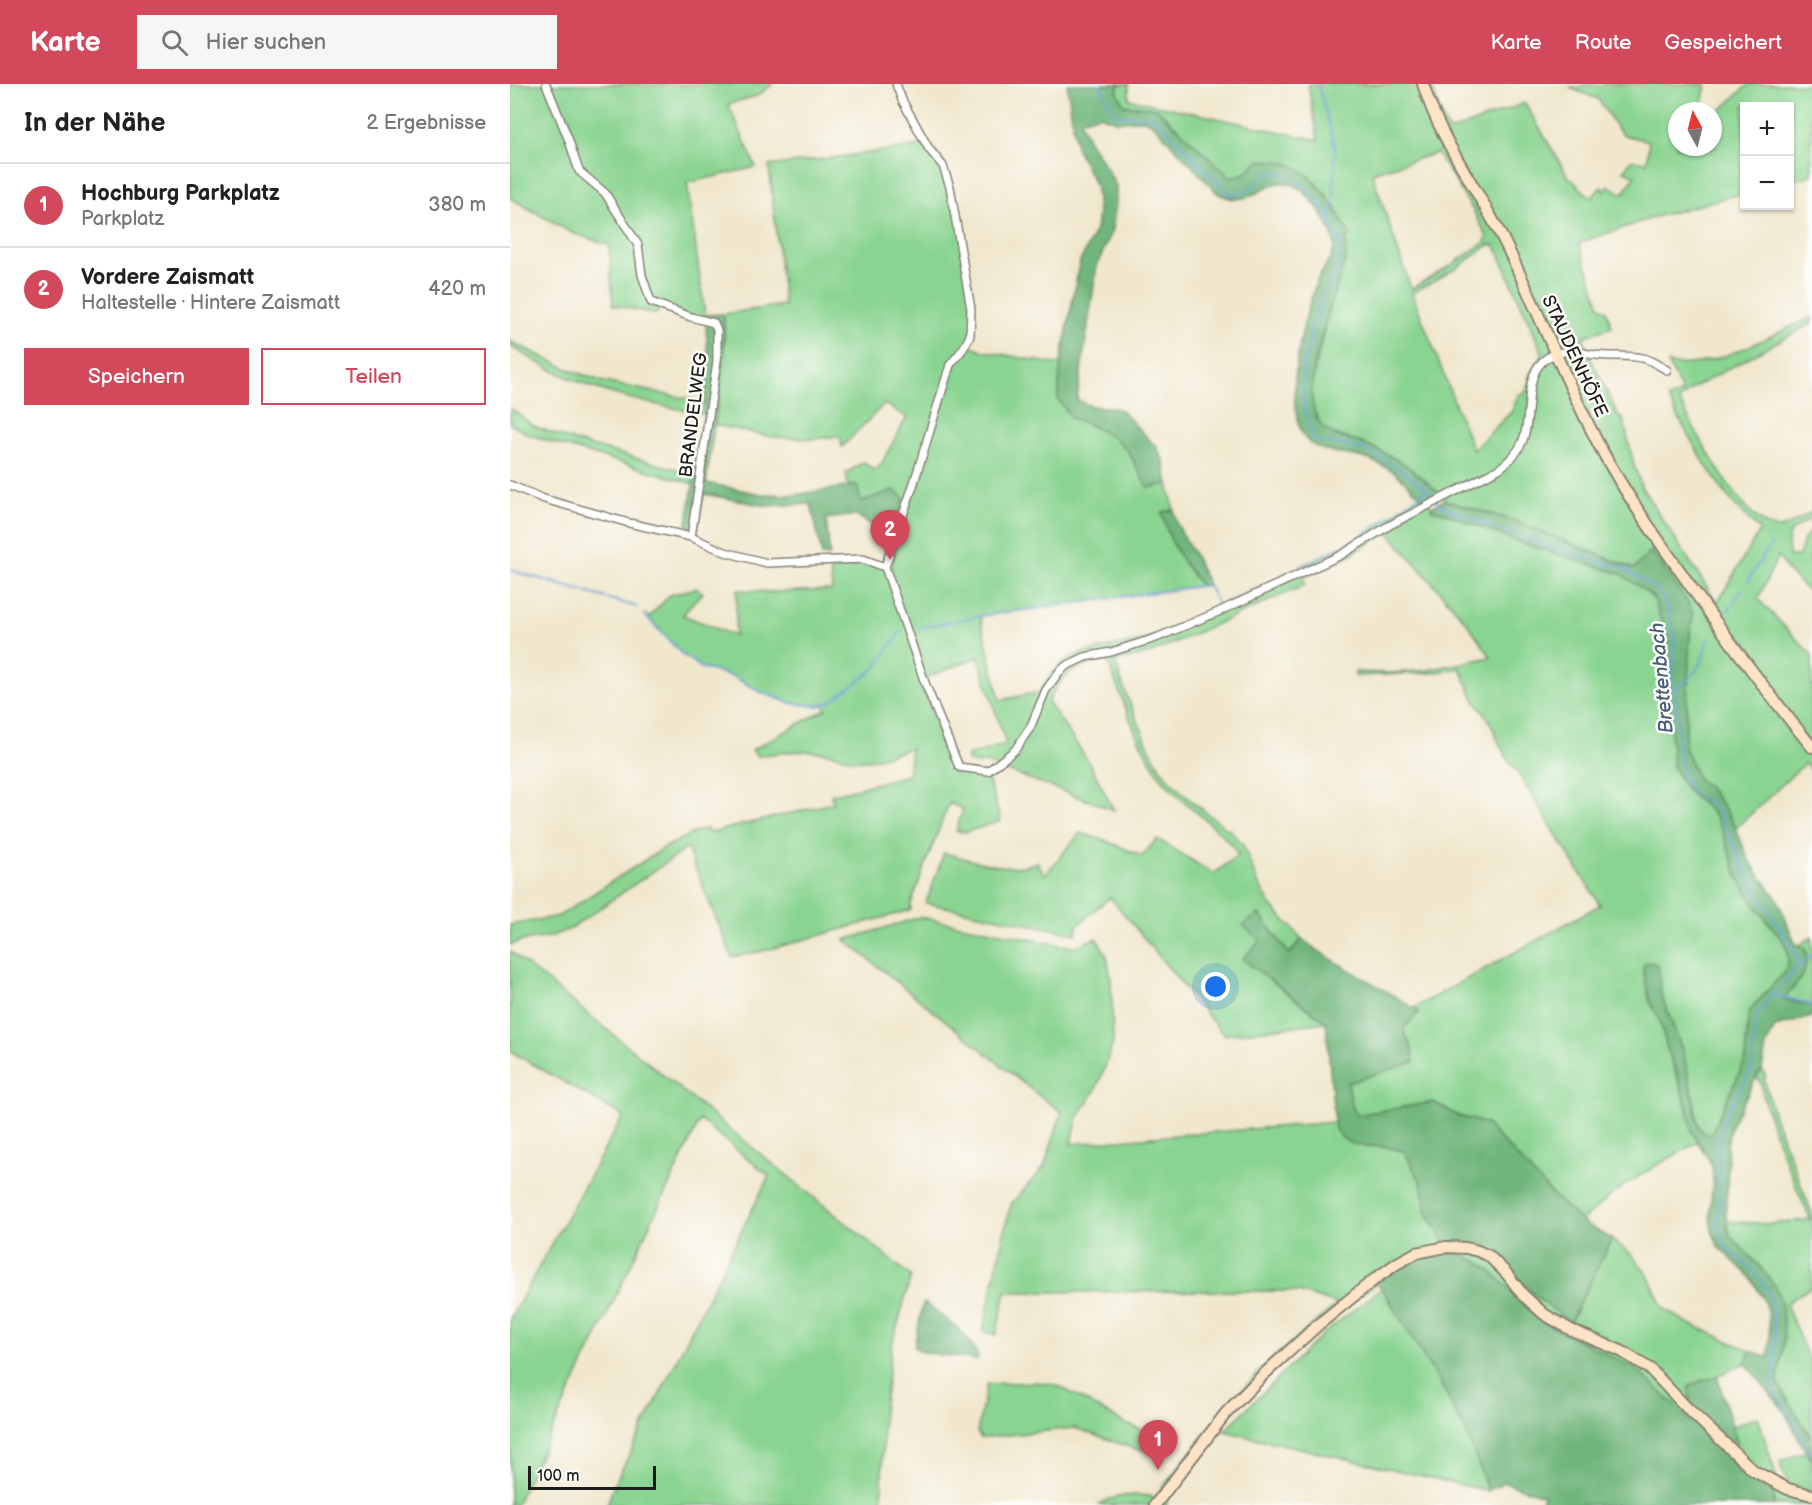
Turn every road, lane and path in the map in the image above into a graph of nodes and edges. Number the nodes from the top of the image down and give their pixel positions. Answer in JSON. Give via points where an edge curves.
{"nodes":[{"id":1,"x":546,"y":84,"type":"edge"},
{"id":2,"x":896,"y":84,"type":"edge"},
{"id":3,"x":1423,"y":84,"type":"edge"},
{"id":4,"x":1555,"y":355,"type":"junction"},
{"id":5,"x":1667,"y":370,"type":"dead end"},
{"id":6,"x":510,"y":485,"type":"edge"},
{"id":7,"x":691,"y":537,"type":"junction"},
{"id":8,"x":885,"y":567,"type":"junction"},
{"id":9,"x":1812,"y":747,"type":"edge"},
{"id":10,"x":1812,"y":1495,"type":"edge"},
{"id":11,"x":1155,"y":1505,"type":"edge"}],
"edges":[{"from":1,"to":7,"type":"street","name":"BRANDELWEG","via":[[579,171],[605,193],[638,245],[651,302],[714,323],[717,330],[717,361]]},
{"from":2,"to":8,"type":"street","via":[[929,149],[943,166],[950,187],[971,318],[970,336],[950,365]]},
{"from":3,"to":4,"type":"street","name":"STAUDENHÖFE","via":[[1444,137],[1504,241]]},
{"from":4,"to":5,"type":"street","via":[[1564,351],[1644,358]]},
{"from":4,"to":8,"type":"street","via":[[1542,362],[1534,373],[1524,436],[1518,450],[1499,469],[1341,555],[1218,612],[1156,638],[1066,666],[1050,685],[1030,729],[1015,750],[988,771],[959,767]]},
{"from":4,"to":9,"type":"street","name":"STAUDENHÖFE","via":[[1601,448],[1673,562]]},
{"from":6,"to":7,"type":"street","via":[[544,499]]},
{"from":7,"to":8,"type":"street","via":[[733,555],[766,563],[863,559]]},
{"from":10,"to":11,"type":"street","via":[[1788,1489],[1754,1471],[1650,1369],[1544,1314],[1489,1257],[1478,1251],[1446,1246],[1416,1253],[1396,1264],[1318,1324],[1226,1413]]}]}
